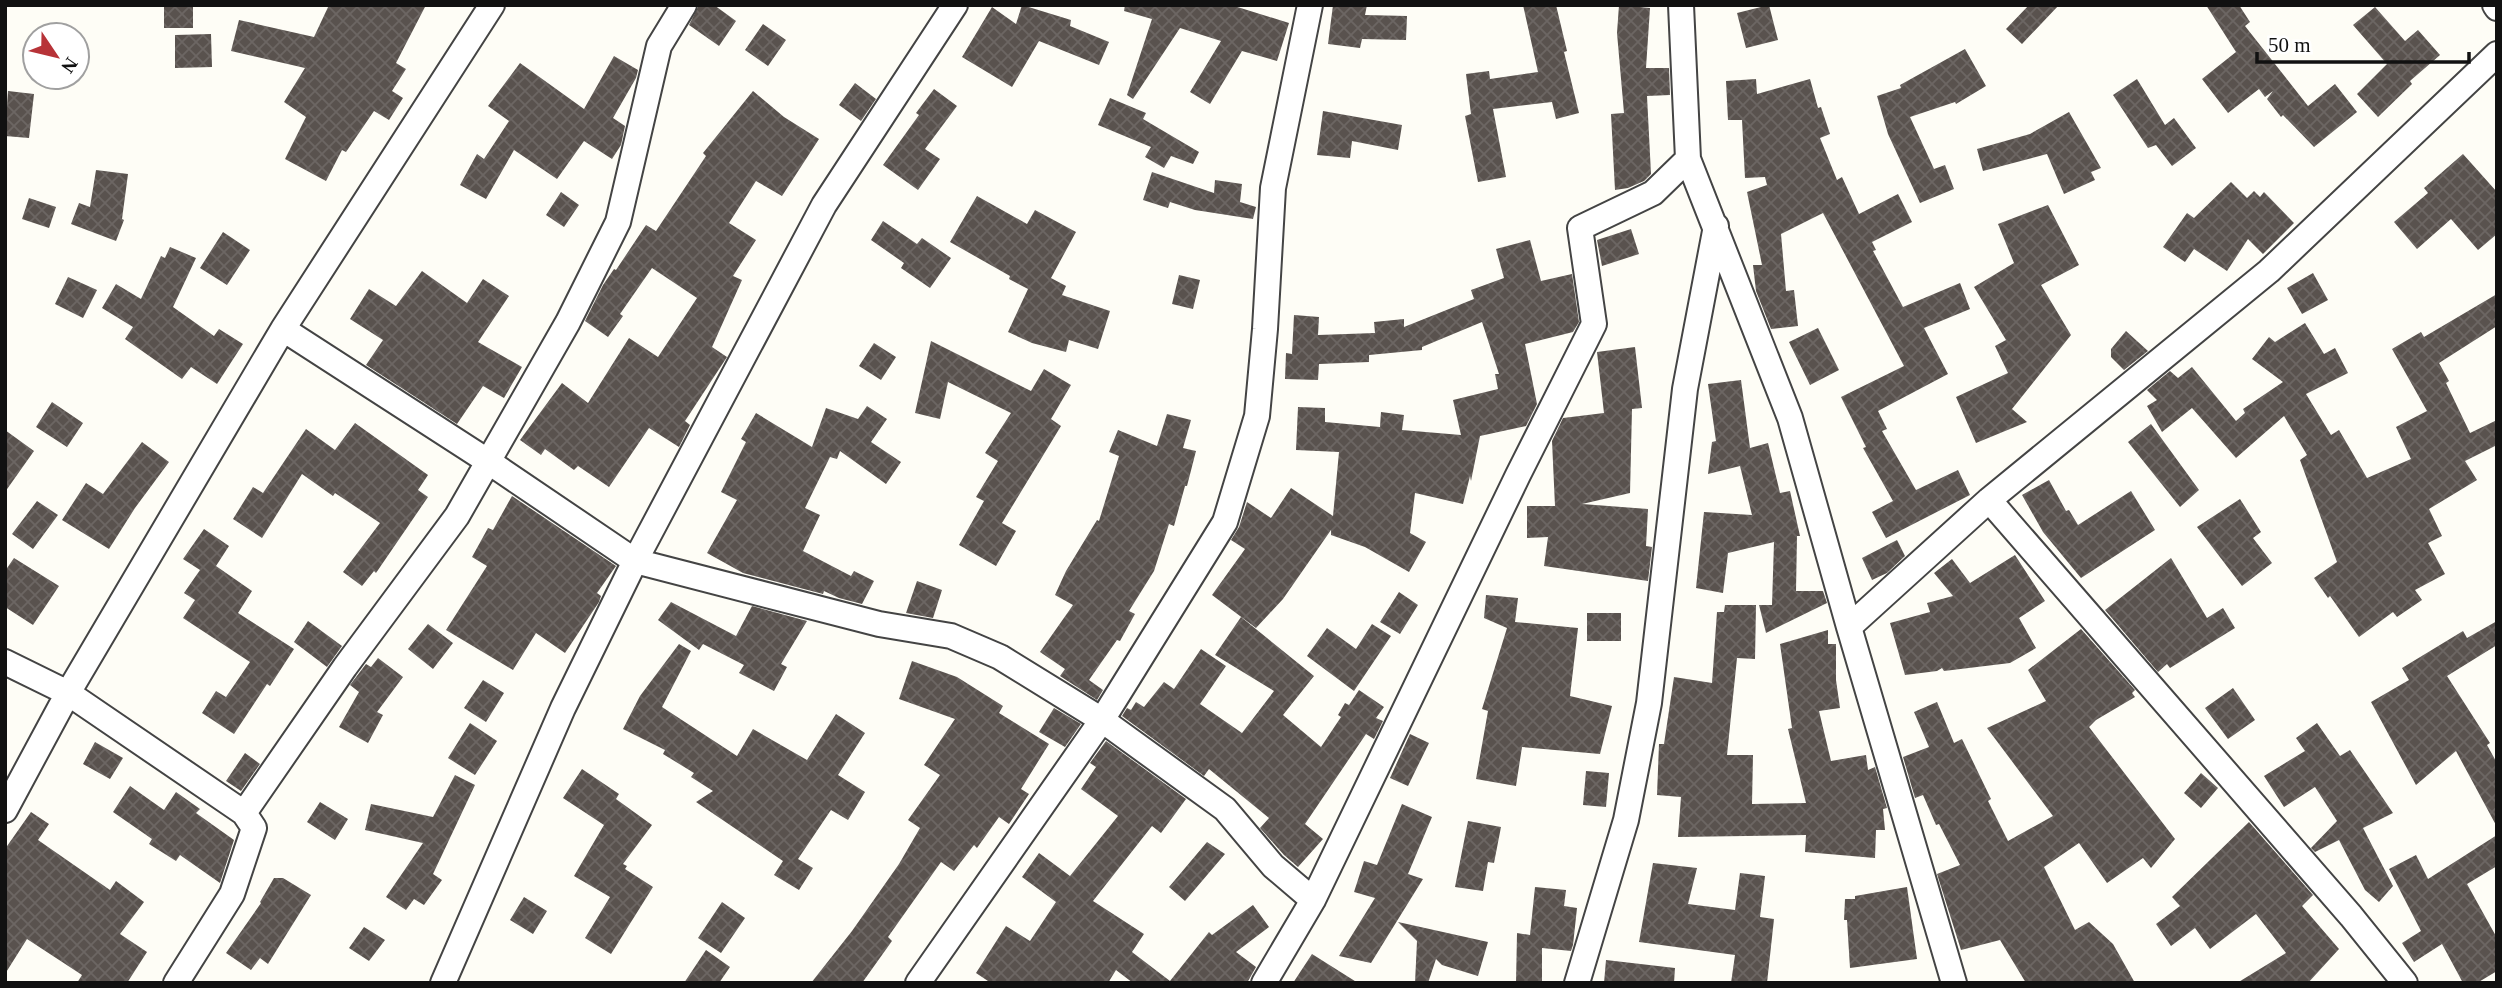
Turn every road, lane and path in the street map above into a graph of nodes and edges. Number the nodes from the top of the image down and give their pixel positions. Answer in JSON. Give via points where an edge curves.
{"nodes":[{"id":1,"x":492,"y":5,"type":"edge"},
{"id":2,"x":684,"y":5,"type":"edge"},
{"id":3,"x":954,"y":5,"type":"edge"},
{"id":4,"x":1310,"y":5,"type":"edge"},
{"id":5,"x":1681,"y":5,"type":"edge"},
{"id":6,"x":2497,"y":54,"type":"edge"},
{"id":7,"x":1688,"y":159,"type":"junction"},
{"id":8,"x":1716,"y":225,"type":"junction"},
{"id":9,"x":283,"y":329,"type":"junction"},
{"id":10,"x":489,"y":462,"type":"junction"},
{"id":11,"x":1989,"y":500,"type":"junction"},
{"id":12,"x":635,"y":561,"type":"junction"},
{"id":13,"x":1849,"y":628,"type":"junction"},
{"id":14,"x":5,"y":662,"type":"edge"},
{"id":15,"x":68,"y":693,"type":"junction"},
{"id":16,"x":1102,"y":720,"type":"junction"},
{"id":17,"x":5,"y":810,"type":"edge"},
{"id":18,"x":244,"y":813,"type":"junction"},
{"id":19,"x":1313,"y":900,"type":"junction"},
{"id":20,"x":176,"y":983,"type":"edge"},
{"id":21,"x":443,"y":983,"type":"edge"},
{"id":22,"x":918,"y":983,"type":"edge"},
{"id":23,"x":1264,"y":983,"type":"edge"},
{"id":24,"x":1577,"y":983,"type":"edge"},
{"id":25,"x":1954,"y":983,"type":"edge"},
{"id":26,"x":2405,"y":983,"type":"edge"}],
"edges":[{"from":1,"to":9,"type":"street"},
{"from":2,"to":10,"type":"street","via":[[659,46],[618,222]]},
{"from":3,"to":12,"type":"street","via":[[824,205]]},
{"from":4,"to":16,"type":"street","via":[[1273,188],[1257,416],[1225,522]]},
{"from":5,"to":7,"type":"street"},
{"from":6,"to":11,"type":"street","via":[[2269,271]]},
{"from":7,"to":8,"type":"street"},
{"from":7,"to":19,"type":"street","via":[[1653,193],[1580,228],[1594,324]]},
{"from":8,"to":13,"type":"street","via":[[1790,418]]},
{"from":8,"to":24,"type":"street","via":[[1685,389],[1649,704],[1626,820]]},
{"from":9,"to":10,"type":"street"},
{"from":9,"to":15,"type":"street"},
{"from":10,"to":12,"type":"street"},
{"from":10,"to":18,"type":"street","via":[[457,516]]},
{"from":11,"to":13,"type":"street"},
{"from":11,"to":26,"type":"street"},
{"from":12,"to":16,"type":"street","via":[[879,624],[951,636],[1000,657]]},
{"from":12,"to":21,"type":"street","via":[[563,708]]},
{"from":13,"to":25,"type":"street"},
{"from":14,"to":15,"type":"street"},
{"from":15,"to":17,"type":"street"},
{"from":15,"to":18,"type":"street"},
{"from":16,"to":19,"type":"street","via":[[1224,809],[1273,866]]},
{"from":16,"to":22,"type":"street"},
{"from":18,"to":20,"type":"street","via":[[254,828],[232,894]]},
{"from":19,"to":23,"type":"street"}]}
